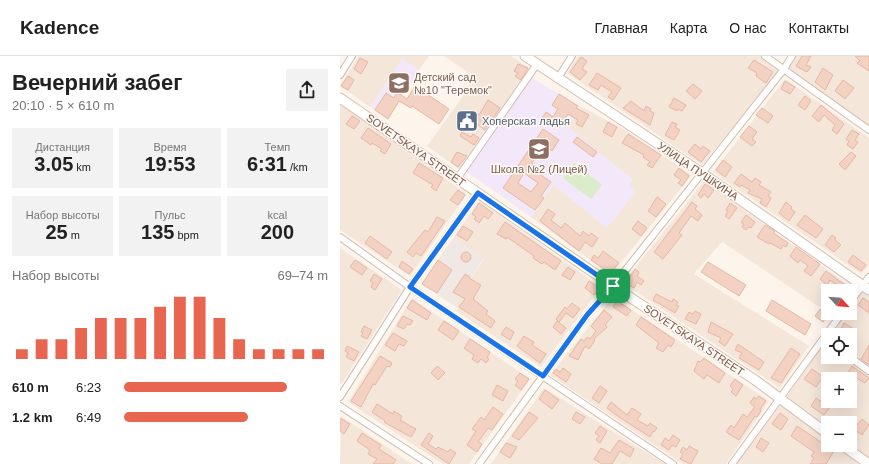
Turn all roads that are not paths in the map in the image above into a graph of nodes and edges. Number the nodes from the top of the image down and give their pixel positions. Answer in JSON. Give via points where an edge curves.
{"nodes":[{"id":1,"x":352,"y":56,"type":"edge"},
{"id":2,"x":524,"y":56,"type":"edge"},
{"id":3,"x":572,"y":56,"type":"edge"},
{"id":4,"x":765,"y":56,"type":"edge"},
{"id":5,"x":792,"y":56,"type":"edge"},
{"id":6,"x":537,"y":64,"type":"junction"},
{"id":7,"x":784,"y":70,"type":"junction"},
{"id":8,"x":340,"y":75,"type":"edge"},
{"id":9,"x":558,"y":78,"type":"junction"},
{"id":10,"x":340,"y":98,"type":"edge"},
{"id":11,"x":869,"y":130,"type":"edge"},
{"id":12,"x":702,"y":173,"type":"junction"},
{"id":13,"x":457,"y":179,"type":"junction"},
{"id":14,"x":478,"y":193,"type":"junction"},
{"id":15,"x":340,"y":237,"type":"edge"},
{"id":16,"x":869,"y":276,"type":"edge"},
{"id":17,"x":613,"y":286,"type":"junction"},
{"id":18,"x":410,"y":287,"type":"junction"},
{"id":19,"x":866,"y":287,"type":"edge"},
{"id":20,"x":857,"y":295,"type":"edge"},
{"id":21,"x":821,"y":346,"type":"edge"},
{"id":22,"x":857,"y":362,"type":"edge"},
{"id":23,"x":869,"y":371,"type":"edge"},
{"id":24,"x":543,"y":376,"type":"junction"},
{"id":25,"x":340,"y":397,"type":"edge"},
{"id":26,"x":780,"y":399,"type":"junction"},
{"id":27,"x":340,"y":406,"type":"edge"},
{"id":28,"x":821,"y":429,"type":"edge"},
{"id":29,"x":852,"y":452,"type":"edge"},
{"id":30,"x":429,"y":464,"type":"edge"},
{"id":31,"x":479,"y":464,"type":"edge"},
{"id":32,"x":673,"y":464,"type":"edge"},
{"id":33,"x":732,"y":464,"type":"edge"},
{"id":34,"x":869,"y":464,"type":"edge"}],
"edges":[{"from":1,"to":8,"type":"street"},
{"from":2,"to":6,"type":"main road","name":"УЛИЦА ПУШКИНА"},
{"from":3,"to":9,"type":"street"},
{"from":4,"to":7,"type":"street"},
{"from":5,"to":7,"type":"street"},
{"from":6,"to":9,"type":"main road","name":"УЛИЦА ПУШКИНА"},
{"from":6,"to":13,"type":"street"},
{"from":7,"to":11,"type":"street"},
{"from":7,"to":12,"type":"street"},
{"from":9,"to":12,"type":"main road","name":"УЛИЦА ПУШКИНА"},
{"from":10,"to":13,"type":"main road","name":"SOVETSKAYA STREET"},
{"from":12,"to":17,"type":"street"},
{"from":12,"to":19,"type":"main road","name":"УЛИЦА ПУШКИНА"},
{"from":13,"to":14,"type":"main road","name":"SOVETSKAYA STREET"},
{"from":14,"to":17,"type":"main road","name":"SOVETSKAYA STREET"},
{"from":14,"to":18,"type":"street"},
{"from":15,"to":18,"type":"street"},
{"from":16,"to":19,"type":"street"},
{"from":17,"to":24,"type":"street","via":[[587,315]]},
{"from":17,"to":26,"type":"main road","name":"SOVETSKAYA STREET"},
{"from":18,"to":24,"type":"street"},
{"from":18,"to":25,"type":"street"},
{"from":19,"to":20,"type":"street"},
{"from":21,"to":26,"type":"street"},
{"from":22,"to":23,"type":"street"},
{"from":24,"to":31,"type":"street"},
{"from":24,"to":32,"type":"street"},
{"from":26,"to":28,"type":"main road","name":"SOVETSKAYA STREET"},
{"from":26,"to":33,"type":"street"},
{"from":27,"to":30,"type":"street"},
{"from":29,"to":34,"type":"main road"}]}
